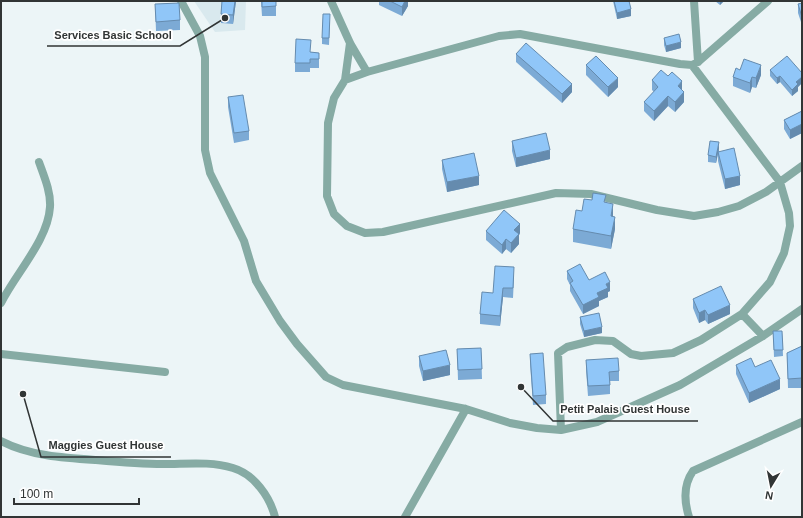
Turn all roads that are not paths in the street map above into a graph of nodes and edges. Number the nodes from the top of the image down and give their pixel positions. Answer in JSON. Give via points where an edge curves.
{"nodes":[{"id":1,"x":181,"y":1,"type":"edge"},
{"id":2,"x":331,"y":1,"type":"edge"},
{"id":3,"x":694,"y":1,"type":"edge"},
{"id":4,"x":768,"y":1,"type":"edge"},
{"id":5,"x":350,"y":43,"type":"junction"},
{"id":6,"x":695,"y":63,"type":"junction"},
{"id":7,"x":367,"y":72,"type":"junction"},
{"id":8,"x":345,"y":80,"type":"junction"},
{"id":9,"x":39,"y":162,"type":"dead end"},
{"id":10,"x":802,"y":166,"type":"edge"},
{"id":11,"x":780,"y":182,"type":"junction"},
{"id":12,"x":1,"y":303,"type":"edge"},
{"id":13,"x":802,"y":309,"type":"edge"},
{"id":14,"x":742,"y":314,"type":"junction"},
{"id":15,"x":763,"y":336,"type":"junction"},
{"id":16,"x":1,"y":354,"type":"edge"},
{"id":17,"x":164,"y":372,"type":"dead end"},
{"id":18,"x":466,"y":409,"type":"junction"},
{"id":19,"x":802,"y":422,"type":"edge"},
{"id":20,"x":561,"y":430,"type":"junction"},
{"id":21,"x":1,"y":441,"type":"edge"},
{"id":22,"x":275,"y":517,"type":"edge"},
{"id":23,"x":405,"y":517,"type":"edge"},
{"id":24,"x":688,"y":517,"type":"edge"}],
"edges":[{"from":1,"to":18,"type":"street","via":[[200,36],[204,57],[204,150],[210,173],[244,241],[256,281],[296,344],[326,377],[343,385]]},
{"from":2,"to":5,"type":"street"},
{"from":3,"to":6,"type":"street"},
{"from":4,"to":6,"type":"street"},
{"from":5,"to":7,"type":"street"},
{"from":5,"to":8,"type":"street"},
{"from":6,"to":7,"type":"street","via":[[680,64],[520,34],[499,36]]},
{"from":6,"to":11,"type":"street"},
{"from":7,"to":8,"type":"street"},
{"from":8,"to":11,"type":"street","via":[[334,98],[328,123],[327,196],[334,214],[346,226],[365,233],[382,232],[556,193],[591,194],[694,216],[739,206]]},
{"from":9,"to":12,"type":"street","via":[[50,206],[46,227]]},
{"from":10,"to":11,"type":"street"},
{"from":11,"to":14,"type":"street","via":[[790,226],[784,253],[770,282]]},
{"from":13,"to":15,"type":"street"},
{"from":14,"to":15,"type":"street"},
{"from":14,"to":20,"type":"street","via":[[701,340],[673,353],[641,356],[631,354],[613,341],[601,340],[567,347],[558,353],[557,360]]},
{"from":15,"to":20,"type":"street","via":[[680,385],[597,422]]},
{"from":16,"to":17,"type":"street"},
{"from":18,"to":20,"type":"street","via":[[510,423]]},
{"from":18,"to":23,"type":"street"},
{"from":19,"to":24,"type":"street","via":[[693,471],[686,481],[685,503]]},
{"from":21,"to":22,"type":"street","via":[[54,457],[164,464],[199,463],[234,468],[255,482],[271,503]]}]}
